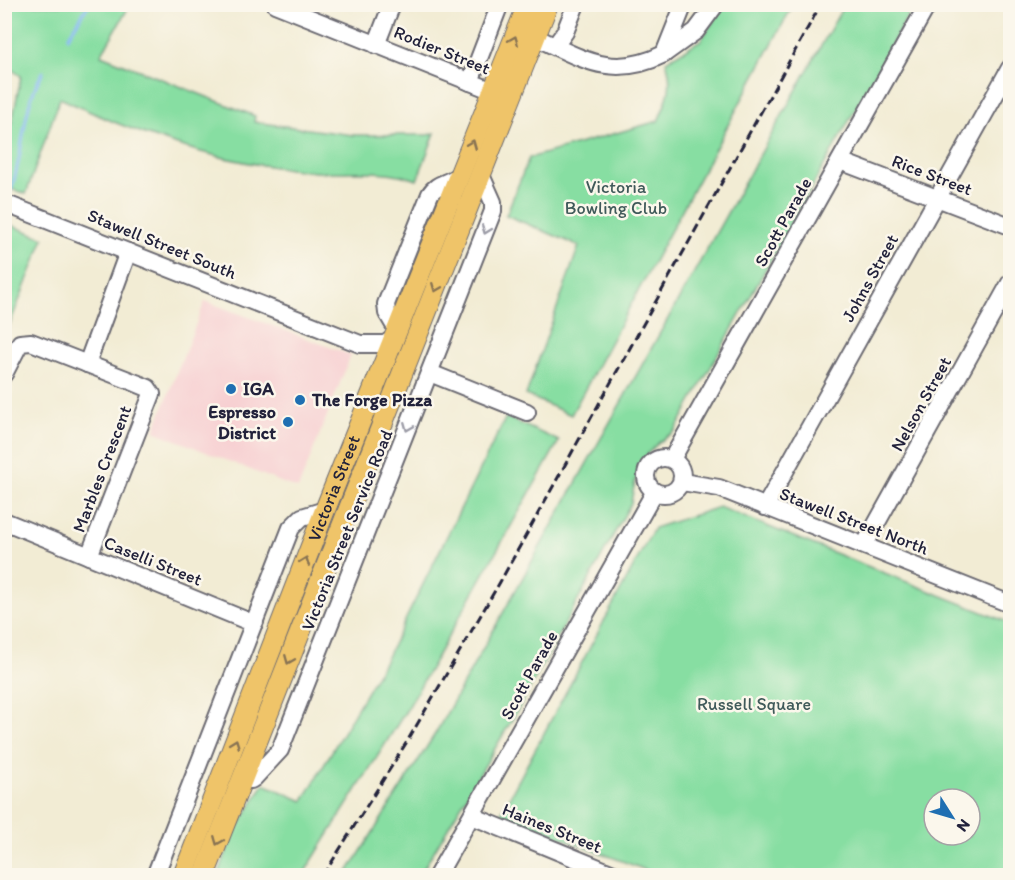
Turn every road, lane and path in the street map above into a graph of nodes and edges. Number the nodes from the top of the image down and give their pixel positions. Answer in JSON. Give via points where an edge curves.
{"nodes":[{"id":1,"x":275,"y":4,"type":"edge"},
{"id":2,"x":392,"y":4,"type":"edge"},
{"id":3,"x":500,"y":4,"type":"edge"},
{"id":4,"x":528,"y":4,"type":"edge"},
{"id":5,"x":548,"y":4,"type":"edge"},
{"id":6,"x":576,"y":4,"type":"edge"},
{"id":7,"x":684,"y":4,"type":"edge"},
{"id":8,"x":716,"y":4,"type":"edge"},
{"id":9,"x":928,"y":4,"type":"edge"},
{"id":10,"x":303,"y":10,"type":"edge"},
{"id":11,"x":535,"y":37,"type":"junction"},
{"id":12,"x":376,"y":45,"type":"junction"},
{"id":13,"x":555,"y":46,"type":"junction"},
{"id":14,"x":664,"y":54,"type":"junction"},
{"id":15,"x":1011,"y":68,"type":"edge"},
{"id":16,"x":470,"y":82,"type":"junction"},
{"id":17,"x":502,"y":95,"type":"junction"},
{"id":18,"x":494,"y":116,"type":"junction"},
{"id":19,"x":840,"y":161,"type":"junction"},
{"id":20,"x":481,"y":175,"type":"junction"},
{"id":21,"x":938,"y":197,"type":"junction"},
{"id":22,"x":4,"y":203,"type":"edge"},
{"id":23,"x":1011,"y":226,"type":"edge"},
{"id":24,"x":128,"y":252,"type":"junction"},
{"id":25,"x":1011,"y":283,"type":"edge"},
{"id":26,"x":304,"y":322,"type":"junction"},
{"id":27,"x":396,"y":334,"type":"junction"},
{"id":28,"x":411,"y":351,"type":"junction"},
{"id":29,"x":385,"y":361,"type":"junction"},
{"id":30,"x":87,"y":364,"type":"junction"},
{"id":31,"x":430,"y":373,"type":"junction"},
{"id":32,"x":4,"y":374,"type":"edge"},
{"id":33,"x":527,"y":412,"type":"dead end"},
{"id":34,"x":672,"y":459,"type":"junction"},
{"id":35,"x":682,"y":482,"type":"junction"},
{"id":36,"x":654,"y":493,"type":"junction"},
{"id":37,"x":765,"y":507,"type":"junction"},
{"id":38,"x":325,"y":510,"type":"junction"},
{"id":39,"x":4,"y":521,"type":"edge"},
{"id":40,"x":865,"y":544,"type":"junction"},
{"id":41,"x":89,"y":556,"type":"junction"},
{"id":42,"x":1011,"y":604,"type":"edge"},
{"id":43,"x":255,"y":622,"type":"junction"},
{"id":44,"x":201,"y":764,"type":"junction"},
{"id":45,"x":224,"y":771,"type":"junction"},
{"id":46,"x":243,"y":778,"type":"junction"},
{"id":47,"x":471,"y":816,"type":"junction"},
{"id":48,"x":155,"y":876,"type":"edge"},
{"id":49,"x":183,"y":876,"type":"edge"},
{"id":50,"x":204,"y":876,"type":"edge"},
{"id":51,"x":437,"y":876,"type":"edge"},
{"id":52,"x":618,"y":876,"type":"edge"}],
"edges":[{"from":1,"to":10,"type":"street","name":"Rodier Street"},
{"from":2,"to":12,"type":"street"},
{"from":3,"to":16,"type":"street"},
{"from":17,"to":4,"type":"main road","name":"Victoria Street","one_way":true},
{"from":5,"to":11,"type":"main road","name":"Victoria Street"},
{"from":6,"to":13,"type":"street"},
{"from":7,"to":14,"type":"street"},
{"from":8,"to":14,"type":"street","via":[[696,31]]},
{"from":9,"to":19,"type":"street","name":"Scott Parade"},
{"from":10,"to":12,"type":"street","name":"Rodier Street"},
{"from":11,"to":13,"type":"street"},
{"from":11,"to":17,"type":"main road","name":"Victoria Street"},
{"from":12,"to":16,"type":"street","name":"Rodier Street"},
{"from":13,"to":14,"type":"street","via":[[618,68],[640,65]]},
{"from":15,"to":21,"type":"street","name":"Johns Street"},
{"from":16,"to":17,"type":"street","name":"Rodier Street"},
{"from":17,"to":18,"type":"main road","name":"Victoria Street"},
{"from":18,"to":20,"type":"main road","name":"Victoria Street"},
{"from":27,"to":18,"type":"main road","name":"Victoria Street","one_way":true,"via":[[460,174]]},
{"from":19,"to":21,"type":"street","name":"Rice Street"},
{"from":19,"to":34,"type":"street","name":"Scott Parade"},
{"from":20,"to":28,"type":"main road","name":"Victoria Street","one_way":true},
{"from":20,"to":31,"type":"street","name":"Victoria Street Service Road","one_way":true,"via":[[493,202],[493,212]]},
{"from":21,"to":23,"type":"street","name":"Rice Street"},
{"from":21,"to":37,"type":"street","name":"Johns Street"},
{"from":22,"to":24,"type":"street","name":"Stawell Street South"},
{"from":24,"to":26,"type":"street","name":"Stawell Street South"},
{"from":24,"to":30,"type":"street"},
{"from":25,"to":40,"type":"street","name":"Nelson Street"},
{"from":26,"to":27,"type":"street","name":"Stawell Street South","via":[[365,345],[386,344]]},
{"from":26,"to":29,"type":"street","name":"Stawell Street South"},
{"from":27,"to":29,"type":"main road","name":"Victoria Street"},
{"from":28,"to":29,"type":"main road"},
{"from":28,"to":46,"type":"main road","name":"Victoria Street","one_way":true},
{"from":29,"to":38,"type":"main road","name":"Victoria Street"},
{"from":30,"to":32,"type":"street","name":"Marbles Crescent","via":[[31,342],[20,343]]},
{"from":30,"to":41,"type":"street","name":"Marbles Crescent","via":[[148,388],[152,394]]},
{"from":31,"to":33,"type":"street"},
{"from":31,"to":46,"type":"street","name":"Victoria Street Service Road","one_way":true,"via":[[280,750],[251,780]]},
{"from":34,"to":35,"type":"street","via":[[682,471]]},
{"from":34,"to":36,"type":"street","via":[[661,458],[651,463],[646,472]]},
{"from":35,"to":36,"type":"street","via":[[671,494]]},
{"from":35,"to":37,"type":"street","name":"Stawell Street North","via":[[719,488]]},
{"from":36,"to":47,"type":"street","name":"Scott Parade"},
{"from":37,"to":40,"type":"street","name":"Stawell Street North"},
{"from":38,"to":43,"type":"street","name":"Victoria Street Service Road","via":[[302,517],[294,524]]},
{"from":45,"to":38,"type":"main road","name":"Victoria Street","one_way":true},
{"from":39,"to":41,"type":"street","name":"Caselli Street"},
{"from":40,"to":42,"type":"street","name":"Stawell Street North"},
{"from":41,"to":43,"type":"street","name":"Caselli Street"},
{"from":43,"to":44,"type":"street","name":"Victoria Street Service Road"},
{"from":44,"to":45,"type":"street"},
{"from":44,"to":48,"type":"street","name":"Victoria Street Service Road"},
{"from":45,"to":46,"type":"main road"},
{"from":45,"to":49,"type":"main road","name":"Victoria Street"},
{"from":46,"to":50,"type":"main road","name":"Victoria Street","one_way":true},
{"from":47,"to":51,"type":"street","name":"Scott Parade"},
{"from":47,"to":52,"type":"street","name":"Haines Street"}]}
